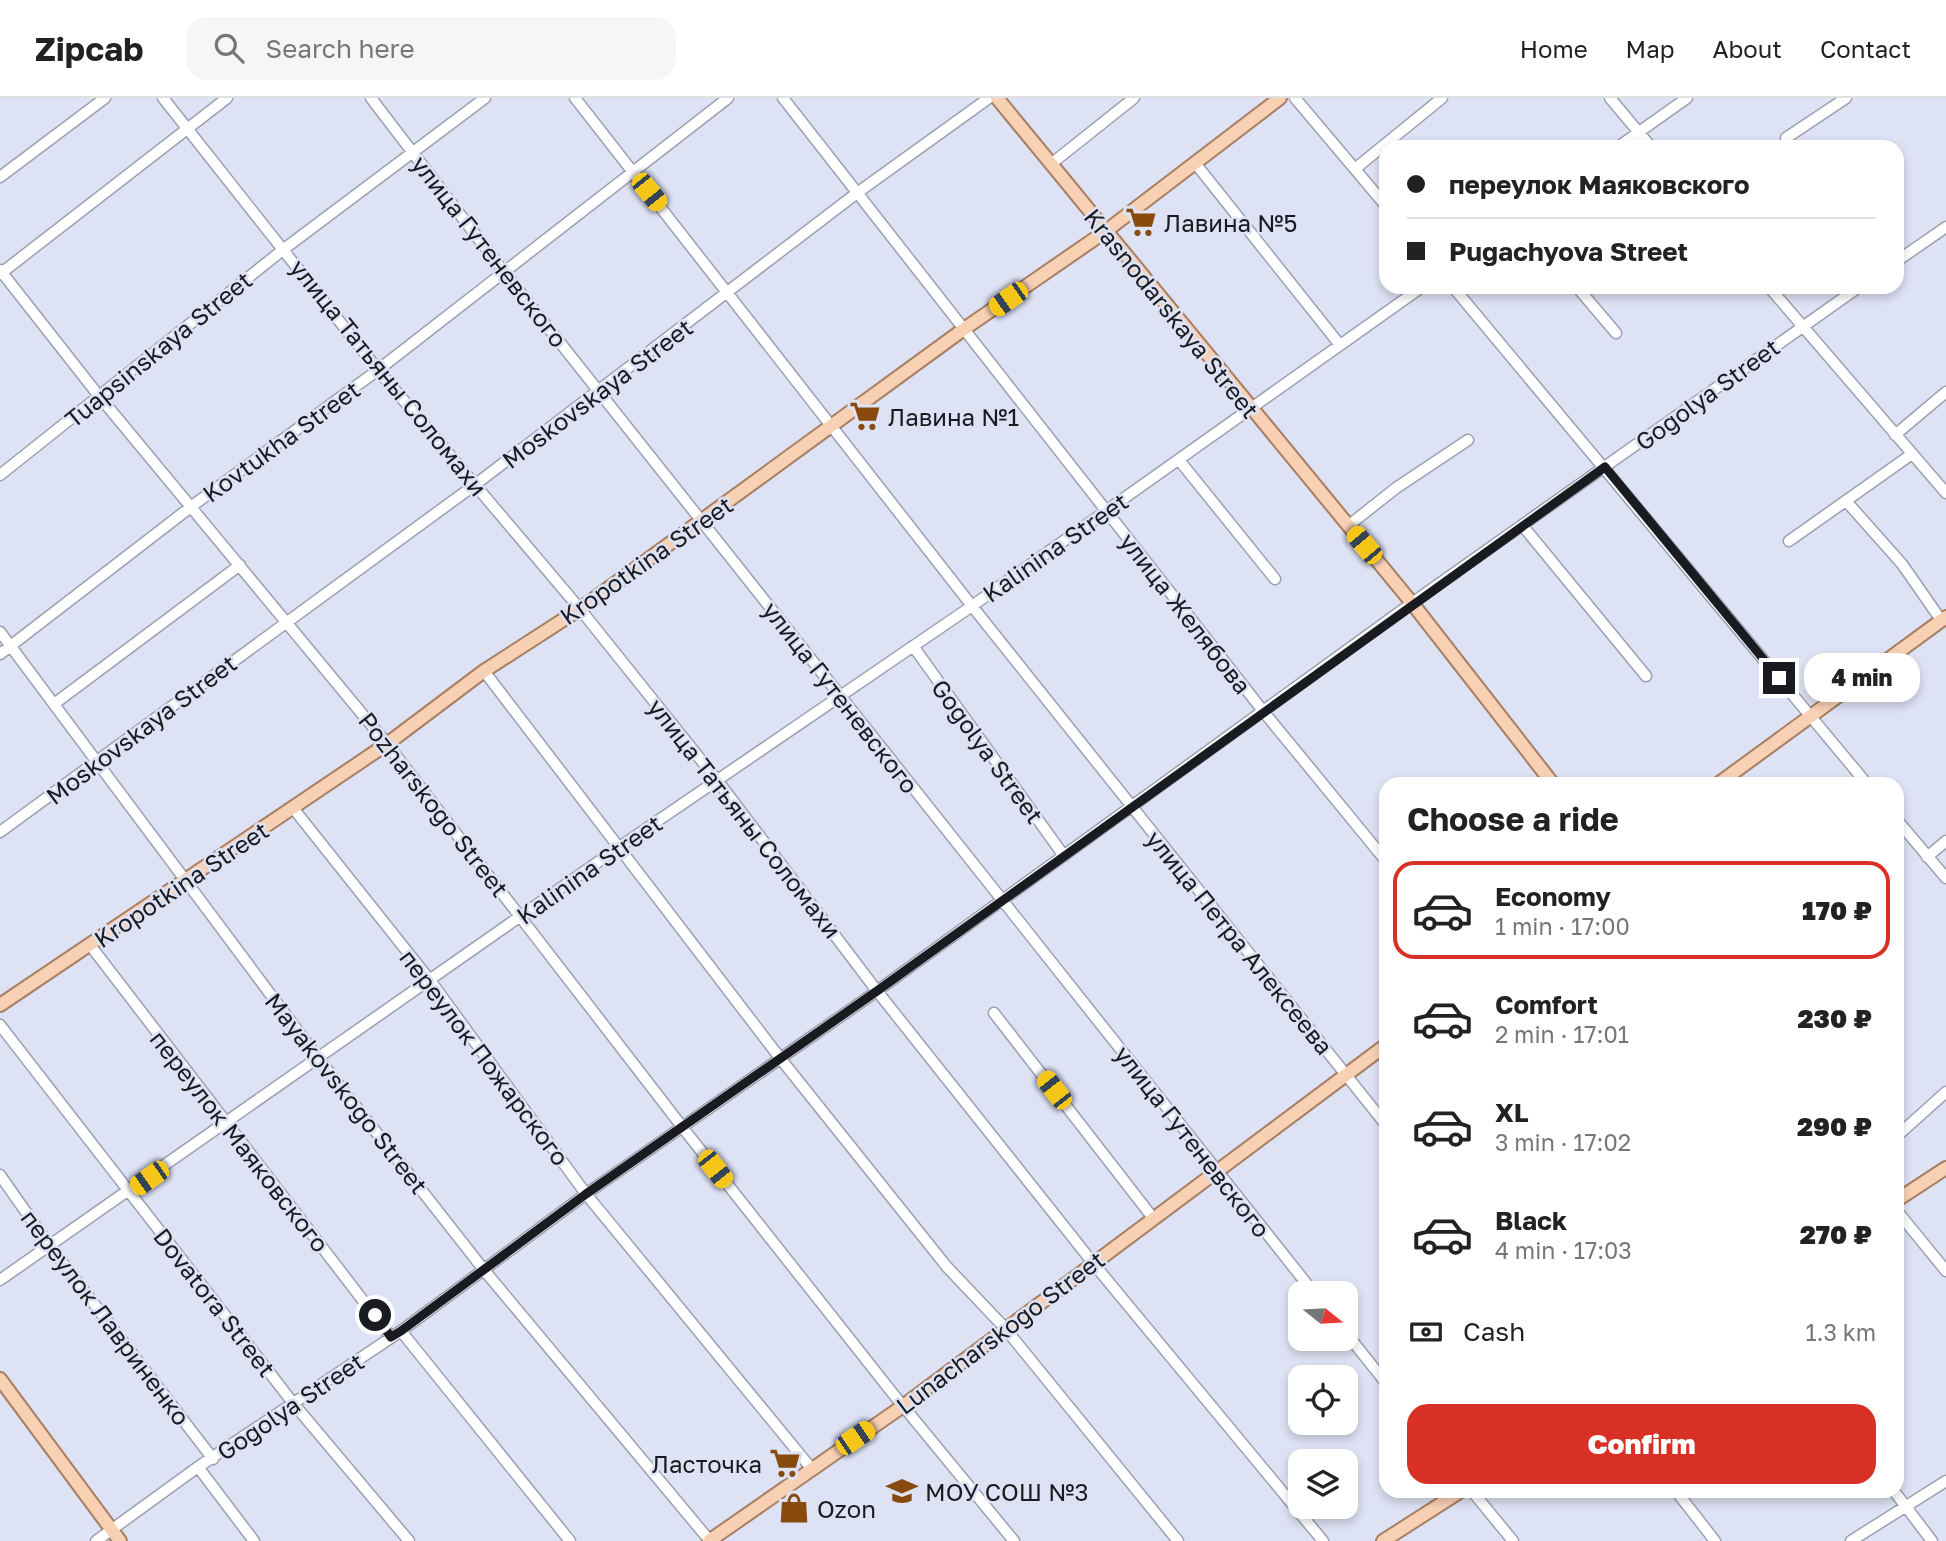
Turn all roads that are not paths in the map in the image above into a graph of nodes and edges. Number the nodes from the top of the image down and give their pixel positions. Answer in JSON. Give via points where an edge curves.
{"nodes":[{"id":1,"x":105,"y":98,"type":"edge"},
{"id":2,"x":163,"y":98,"type":"edge"},
{"id":3,"x":227,"y":98,"type":"edge"},
{"id":4,"x":371,"y":98,"type":"edge"},
{"id":5,"x":485,"y":98,"type":"edge"},
{"id":6,"x":575,"y":98,"type":"edge"},
{"id":7,"x":728,"y":98,"type":"edge"},
{"id":8,"x":783,"y":98,"type":"edge"},
{"id":9,"x":989,"y":98,"type":"edge"},
{"id":10,"x":998,"y":98,"type":"edge"},
{"id":11,"x":1134,"y":98,"type":"edge"},
{"id":12,"x":1280,"y":98,"type":"edge"},
{"id":13,"x":1295,"y":98,"type":"edge"},
{"id":14,"x":1442,"y":98,"type":"edge"},
{"id":15,"x":1610,"y":98,"type":"edge"},
{"id":16,"x":1687,"y":98,"type":"edge"},
{"id":17,"x":1846,"y":98,"type":"edge"},
{"id":18,"x":188,"y":129,"type":"junction"},
{"id":19,"x":1639,"y":132,"type":"junction"},
{"id":20,"x":1786,"y":138,"type":"dead end"},
{"id":21,"x":1390,"y":140,"type":"edge"},
{"id":22,"x":1628,"y":140,"type":"edge"},
{"id":23,"x":1645,"y":140,"type":"edge"},
{"id":24,"x":1379,"y":149,"type":"edge"},
{"id":25,"x":413,"y":153,"type":"junction"},
{"id":26,"x":1195,"y":163,"type":"junction"},
{"id":27,"x":1051,"y":164,"type":"junction"},
{"id":28,"x":1356,"y":168,"type":"junction"},
{"id":29,"x":633,"y":172,"type":"junction"},
{"id":30,"x":0,"y":177,"type":"edge"},
{"id":31,"x":857,"y":193,"type":"junction"},
{"id":32,"x":1379,"y":196,"type":"edge"},
{"id":33,"x":1946,"y":227,"type":"edge"},
{"id":34,"x":1106,"y":231,"type":"junction"},
{"id":35,"x":284,"y":249,"type":"junction"},
{"id":36,"x":1904,"y":256,"type":"edge"},
{"id":37,"x":1,"y":272,"type":"edge"},
{"id":38,"x":504,"y":272,"type":"junction"},
{"id":39,"x":730,"y":293,"type":"junction"},
{"id":40,"x":1412,"y":294,"type":"edge"},
{"id":41,"x":1459,"y":294,"type":"edge"},
{"id":42,"x":1583,"y":294,"type":"edge"},
{"id":43,"x":1775,"y":294,"type":"edge"},
{"id":44,"x":1849,"y":294,"type":"edge"},
{"id":45,"x":1802,"y":326,"type":"junction"},
{"id":46,"x":964,"y":329,"type":"junction"},
{"id":47,"x":1616,"y":333,"type":"dead end"},
{"id":48,"x":1340,"y":345,"type":"junction"},
{"id":49,"x":378,"y":370,"type":"junction"},
{"id":50,"x":600,"y":391,"type":"junction"},
{"id":51,"x":1946,"y":392,"type":"edge"},
{"id":52,"x":99,"y":396,"type":"junction"},
{"id":53,"x":1251,"y":409,"type":"junction"},
{"id":54,"x":833,"y":426,"type":"junction"},
{"id":55,"x":1895,"y":435,"type":"junction"},
{"id":56,"x":1468,"y":440,"type":"dead end"},
{"id":57,"x":1912,"y":454,"type":"junction"},
{"id":58,"x":1178,"y":460,"type":"junction"},
{"id":59,"x":1605,"y":467,"type":"junction"},
{"id":60,"x":0,"y":475,"type":"edge"},
{"id":61,"x":475,"y":484,"type":"junction"},
{"id":62,"x":1946,"y":493,"type":"edge"},
{"id":63,"x":1846,"y":501,"type":"junction"},
{"id":64,"x":192,"y":506,"type":"junction"},
{"id":65,"x":1106,"y":511,"type":"junction"},
{"id":66,"x":702,"y":520,"type":"junction"},
{"id":67,"x":1348,"y":526,"type":"junction"},
{"id":68,"x":1522,"y":526,"type":"junction"},
{"id":69,"x":1789,"y":541,"type":"dead end"},
{"id":70,"x":240,"y":565,"type":"junction"},
{"id":71,"x":1275,"y":579,"type":"dead end"},
{"id":72,"x":1412,"y":603,"type":"junction"},
{"id":73,"x":972,"y":606,"type":"junction"},
{"id":74,"x":580,"y":609,"type":"junction"},
{"id":75,"x":1944,"y":618,"type":"edge"},
{"id":76,"x":286,"y":621,"type":"junction"},
{"id":77,"x":0,"y":632,"type":"edge"},
{"id":78,"x":913,"y":646,"type":"junction"},
{"id":79,"x":10,"y":647,"type":"junction"},
{"id":80,"x":0,"y":654,"type":"edge"},
{"id":81,"x":484,"y":671,"type":"junction"},
{"id":82,"x":1646,"y":676,"type":"dead end"},
{"id":83,"x":840,"y":695,"type":"junction"},
{"id":84,"x":54,"y":704,"type":"junction"},
{"id":85,"x":1263,"y":711,"type":"junction"},
{"id":86,"x":1811,"y":715,"type":"junction"},
{"id":87,"x":387,"y":744,"type":"junction"},
{"id":88,"x":99,"y":763,"type":"junction"},
{"id":89,"x":1548,"y":777,"type":"edge"},
{"id":90,"x":1727,"y":777,"type":"edge"},
{"id":91,"x":1861,"y":777,"type":"edge"},
{"id":92,"x":717,"y":780,"type":"junction"},
{"id":93,"x":293,"y":808,"type":"junction"},
{"id":94,"x":1133,"y":808,"type":"junction"},
{"id":95,"x":1904,"y":829,"type":"edge"},
{"id":96,"x":0,"y":832,"type":"edge"},
{"id":97,"x":1946,"y":841,"type":"edge"},
{"id":98,"x":618,"y":848,"type":"junction"},
{"id":99,"x":1379,"y":852,"type":"edge"},
{"id":100,"x":1064,"y":856,"type":"junction"},
{"id":101,"x":1927,"y":857,"type":"junction"},
{"id":102,"x":1946,"y":878,"type":"edge"},
{"id":103,"x":187,"y":880,"type":"junction"},
{"id":104,"x":1001,"y":900,"type":"junction"},
{"id":105,"x":522,"y":916,"type":"junction"},
{"id":106,"x":90,"y":945,"type":"junction"},
{"id":107,"x":429,"y":979,"type":"junction"},
{"id":108,"x":877,"y":991,"type":"junction"},
{"id":109,"x":0,"y":1005,"type":"edge"},
{"id":110,"x":994,"y":1013,"type":"dead end"},
{"id":111,"x":0,"y":1025,"type":"edge"},
{"id":112,"x":1379,"y":1051,"type":"edge"},
{"id":113,"x":318,"y":1058,"type":"junction"},
{"id":114,"x":780,"y":1058,"type":"junction"},
{"id":115,"x":1348,"y":1076,"type":"junction"},
{"id":116,"x":1946,"y":1092,"type":"edge"},
{"id":117,"x":1379,"y":1116,"type":"edge"},
{"id":118,"x":226,"y":1123,"type":"junction"},
{"id":119,"x":682,"y":1128,"type":"junction"},
{"id":120,"x":1904,"y":1130,"type":"edge"},
{"id":121,"x":1946,"y":1168,"type":"edge"},
{"id":122,"x":1216,"y":1171,"type":"junction"},
{"id":123,"x":0,"y":1174,"type":"edge"},
{"id":124,"x":129,"y":1192,"type":"junction"},
{"id":125,"x":586,"y":1194,"type":"junction"},
{"id":126,"x":1904,"y":1195,"type":"edge"},
{"id":127,"x":1153,"y":1218,"type":"junction"},
{"id":128,"x":1904,"y":1220,"type":"edge"},
{"id":129,"x":49,"y":1245,"type":"junction"},
{"id":130,"x":1093,"y":1263,"type":"junction"},
{"id":131,"x":484,"y":1270,"type":"junction"},
{"id":132,"x":1946,"y":1271,"type":"edge"},
{"id":133,"x":0,"y":1280,"type":"edge"},
{"id":134,"x":1304,"y":1281,"type":"edge"},
{"id":135,"x":1004,"y":1327,"type":"junction"},
{"id":136,"x":396,"y":1334,"type":"junction"},
{"id":137,"x":1358,"y":1348,"type":"edge"},
{"id":138,"x":1379,"y":1374,"type":"edge"},
{"id":139,"x":0,"y":1379,"type":"edge"},
{"id":140,"x":293,"y":1403,"type":"junction"},
{"id":141,"x":902,"y":1406,"type":"junction"},
{"id":142,"x":213,"y":1459,"type":"junction"},
{"id":143,"x":198,"y":1467,"type":"junction"},
{"id":144,"x":811,"y":1468,"type":"junction"},
{"id":145,"x":1946,"y":1481,"type":"edge"},
{"id":146,"x":1450,"y":1498,"type":"edge"},
{"id":147,"x":1478,"y":1498,"type":"edge"},
{"id":148,"x":1681,"y":1498,"type":"edge"},
{"id":149,"x":1900,"y":1498,"type":"edge"},
{"id":150,"x":1906,"y":1506,"type":"junction"},
{"id":151,"x":111,"y":1530,"type":"junction"},
{"id":152,"x":96,"y":1541,"type":"edge"},
{"id":153,"x":120,"y":1541,"type":"edge"},
{"id":154,"x":254,"y":1541,"type":"edge"},
{"id":155,"x":409,"y":1541,"type":"edge"},
{"id":156,"x":570,"y":1541,"type":"edge"},
{"id":157,"x":709,"y":1541,"type":"edge"},
{"id":158,"x":1014,"y":1541,"type":"edge"},
{"id":159,"x":1178,"y":1541,"type":"edge"},
{"id":160,"x":1323,"y":1541,"type":"edge"},
{"id":161,"x":1383,"y":1541,"type":"edge"},
{"id":162,"x":1513,"y":1541,"type":"edge"},
{"id":163,"x":1715,"y":1541,"type":"edge"},
{"id":164,"x":1851,"y":1541,"type":"edge"},
{"id":165,"x":1932,"y":1541,"type":"edge"}],
"edges":[{"from":1,"to":30,"type":"street"},
{"from":2,"to":18,"type":"street","name":"улица Татьяны Соломахи"},
{"from":3,"to":18,"type":"street"},
{"from":4,"to":25,"type":"street","name":"улица Гутеневского"},
{"from":5,"to":25,"type":"street","name":"Tuapsinskaya Street"},
{"from":6,"to":29,"type":"street","name":"улица Петра Алексеева"},
{"from":7,"to":29,"type":"street","name":"Kovtukha Street"},
{"from":8,"to":31,"type":"street","name":"улица Желябова"},
{"from":9,"to":31,"type":"street","name":"Moskovskaya Street"},
{"from":10,"to":27,"type":"main road","name":"Krasnodarskaya Street"},
{"from":11,"to":27,"type":"street"},
{"from":12,"to":26,"type":"main road","name":"Kropotkina Street"},
{"from":13,"to":28,"type":"street"},
{"from":14,"to":21,"type":"street"},
{"from":15,"to":19,"type":"street"},
{"from":16,"to":19,"type":"street"},
{"from":17,"to":20,"type":"street"},
{"from":18,"to":35,"type":"street","name":"улица Татьяны Соломахи"},
{"from":18,"to":37,"type":"street"},
{"from":19,"to":22,"type":"street"},
{"from":19,"to":23,"type":"street"},
{"from":24,"to":28,"type":"street"},
{"from":25,"to":35,"type":"street","name":"Tuapsinskaya Street"},
{"from":25,"to":38,"type":"street","name":"улица Гутеневского"},
{"from":26,"to":34,"type":"main road","name":"Kropotkina Street"},
{"from":26,"to":48,"type":"street"},
{"from":27,"to":34,"type":"main road","name":"Krasnodarskaya Street"},
{"from":28,"to":32,"type":"street"},
{"from":29,"to":38,"type":"street","name":"Kovtukha Street"},
{"from":29,"to":39,"type":"street","name":"улица Петра Алексеева"},
{"from":31,"to":39,"type":"street","name":"Moskovskaya Street"},
{"from":31,"to":46,"type":"street","name":"улица Желябова"},
{"from":33,"to":36,"type":"street"},
{"from":34,"to":46,"type":"main road","name":"Kropotkina Street"},
{"from":34,"to":53,"type":"main road","name":"Krasnodarskaya Street"},
{"from":35,"to":49,"type":"street","name":"улица Татьяны Соломахи"},
{"from":35,"to":52,"type":"street","name":"Tuapsinskaya Street"},
{"from":37,"to":52,"type":"street","name":"Pozharskogo Street"},
{"from":38,"to":49,"type":"street","name":"Kovtukha Street"},
{"from":38,"to":50,"type":"street","name":"улица Гутеневского"},
{"from":39,"to":50,"type":"street","name":"Moskovskaya Street"},
{"from":39,"to":54,"type":"street","name":"улица Петра Алексеева"},
{"from":40,"to":48,"type":"street","name":"Kalinina Street"},
{"from":41,"to":59,"type":"street"},
{"from":42,"to":47,"type":"street"},
{"from":43,"to":45,"type":"street"},
{"from":44,"to":45,"type":"street","name":"Gogolya Street"},
{"from":45,"to":55,"type":"street"},
{"from":45,"to":59,"type":"street","name":"Gogolya Street"},
{"from":46,"to":54,"type":"main road","name":"Kropotkina Street"},
{"from":46,"to":65,"type":"street","name":"улица Желябова"},
{"from":48,"to":53,"type":"street","name":"Kalinina Street"},
{"from":49,"to":61,"type":"street","name":"улица Татьяны Соломахи"},
{"from":49,"to":64,"type":"street","name":"Kovtukha Street"},
{"from":50,"to":61,"type":"street","name":"Moskovskaya Street"},
{"from":50,"to":66,"type":"street","name":"улица Гутеневского"},
{"from":51,"to":55,"type":"street"},
{"from":52,"to":60,"type":"street","name":"Tuapsinskaya Street"},
{"from":52,"to":64,"type":"street","name":"Pozharskogo Street"},
{"from":53,"to":58,"type":"street","name":"Kalinina Street"},
{"from":53,"to":67,"type":"main road","name":"Krasnodarskaya Street"},
{"from":54,"to":66,"type":"main road","name":"Kropotkina Street"},
{"from":54,"to":73,"type":"street","name":"улица Петра Алексеева"},
{"from":55,"to":57,"type":"street"},
{"from":56,"to":67,"type":"street"},
{"from":57,"to":62,"type":"street"},
{"from":57,"to":63,"type":"street"},
{"from":58,"to":65,"type":"street","name":"Kalinina Street"},
{"from":58,"to":71,"type":"street"},
{"from":59,"to":68,"type":"street","name":"Gogolya Street"},
{"from":59,"to":86,"type":"street"},
{"from":61,"to":74,"type":"street","name":"улица Татьяны Соломахи"},
{"from":61,"to":76,"type":"street","name":"Moskovskaya Street"},
{"from":63,"to":69,"type":"street"},
{"from":63,"to":75,"type":"street"},
{"from":64,"to":70,"type":"street","name":"Pozharskogo Street"},
{"from":64,"to":79,"type":"street","name":"Kovtukha Street"},
{"from":65,"to":73,"type":"street","name":"Kalinina Street"},
{"from":65,"to":85,"type":"street","name":"улица Желябова"},
{"from":66,"to":74,"type":"main road","name":"Kropotkina Street"},
{"from":66,"to":83,"type":"street","name":"улица Гутеневского"},
{"from":67,"to":72,"type":"main road","name":"Krasnodarskaya Street"},
{"from":68,"to":72,"type":"street","name":"Gogolya Street"},
{"from":68,"to":82,"type":"street"},
{"from":70,"to":76,"type":"street","name":"Pozharskogo Street"},
{"from":70,"to":84,"type":"street"},
{"from":72,"to":85,"type":"street","name":"Gogolya Street"},
{"from":72,"to":89,"type":"main road","name":"Krasnodarskaya Street"},
{"from":73,"to":78,"type":"street","name":"Kalinina Street"},
{"from":73,"to":94,"type":"street","name":"улица Петра Алексеева"},
{"from":74,"to":81,"type":"main road","name":"Kropotkina Street"},
{"from":74,"to":92,"type":"street","name":"улица Татьяны Соломахи"},
{"from":75,"to":86,"type":"main road"},
{"from":76,"to":87,"type":"street","name":"Pozharskogo Street"},
{"from":76,"to":88,"type":"street","name":"Moskovskaya Street"},
{"from":77,"to":79,"type":"street","name":"Mayakovskogo Street"},
{"from":78,"to":83,"type":"street","name":"Kalinina Street"},
{"from":78,"to":100,"type":"street","name":"Gogolya Street"},
{"from":79,"to":80,"type":"street","name":"Kovtukha Street"},
{"from":79,"to":84,"type":"street","name":"Mayakovskogo Street"},
{"from":81,"to":87,"type":"main road","name":"Kropotkina Street"},
{"from":81,"to":98,"type":"street"},
{"from":83,"to":92,"type":"street","name":"Kalinina Street"},
{"from":83,"to":104,"type":"street","name":"улица Гутеневского"},
{"from":84,"to":88,"type":"street","name":"Mayakovskogo Street"},
{"from":85,"to":94,"type":"street","name":"Gogolya Street"},
{"from":85,"to":99,"type":"street","name":"улица Желябова"},
{"from":86,"to":90,"type":"main road"},
{"from":86,"to":91,"type":"street"},
{"from":87,"to":93,"type":"main road","name":"Kropotkina Street"},
{"from":87,"to":105,"type":"street","name":"Pozharskogo Street"},
{"from":88,"to":96,"type":"street","name":"Moskovskaya Street"},
{"from":88,"to":103,"type":"street","name":"Mayakovskogo Street"},
{"from":92,"to":98,"type":"street","name":"Kalinina Street"},
{"from":92,"to":108,"type":"street","name":"улица Татьяны Соломахи"},
{"from":93,"to":103,"type":"main road","name":"Kropotkina Street"},
{"from":93,"to":107,"type":"street","name":"переулок Пожарского"},
{"from":94,"to":100,"type":"street","name":"Gogolya Street"},
{"from":94,"to":115,"type":"street","name":"улица Петра Алексеева"},
{"from":95,"to":101,"type":"street"},
{"from":97,"to":101,"type":"street"},
{"from":98,"to":105,"type":"street","name":"Kalinina Street"},
{"from":98,"to":114,"type":"street"},
{"from":100,"to":104,"type":"street","name":"Gogolya Street"},
{"from":101,"to":102,"type":"street"},
{"from":103,"to":106,"type":"main road","name":"Kropotkina Street"},
{"from":103,"to":113,"type":"street","name":"Mayakovskogo Street"},
{"from":104,"to":108,"type":"street","name":"Gogolya Street"},
{"from":104,"to":122,"type":"street","name":"улица Гутеневского"},
{"from":105,"to":107,"type":"street","name":"Kalinina Street"},
{"from":105,"to":119,"type":"street","name":"Pozharskogo Street"},
{"from":106,"to":109,"type":"main road","name":"Kropotkina Street"},
{"from":106,"to":118,"type":"street","name":"переулок Маяковского"},
{"from":107,"to":113,"type":"street","name":"Kalinina Street"},
{"from":107,"to":125,"type":"street","name":"переулок Пожарского"},
{"from":108,"to":114,"type":"street","name":"Gogolya Street"},
{"from":108,"to":130,"type":"street","name":"улица Татьяны Соломахи"},
{"from":110,"to":127,"type":"street"},
{"from":111,"to":124,"type":"street","name":"Dovatora Street"},
{"from":112,"to":115,"type":"main road","name":"Lunacharskogo Street"},
{"from":113,"to":118,"type":"street","name":"Kalinina Street"},
{"from":113,"to":131,"type":"street","name":"Mayakovskogo Street"},
{"from":114,"to":119,"type":"street","name":"Gogolya Street"},
{"from":114,"to":135,"type":"street","via":[[947,1267]]},
{"from":115,"to":117,"type":"street","name":"улица Петра Алексеева"},
{"from":115,"to":122,"type":"main road","name":"Lunacharskogo Street"},
{"from":116,"to":120,"type":"street"},
{"from":118,"to":124,"type":"street","name":"Kalinina Street"},
{"from":118,"to":136,"type":"street","name":"переулок Маяковского"},
{"from":119,"to":125,"type":"street","name":"Gogolya Street"},
{"from":119,"to":141,"type":"street","name":"Pozharskogo Street"},
{"from":121,"to":126,"type":"main road"},
{"from":122,"to":127,"type":"main road","name":"Lunacharskogo Street"},
{"from":122,"to":134,"type":"street","name":"улица Гутеневского"},
{"from":123,"to":129,"type":"street","name":"переулок Лавриненко"},
{"from":124,"to":129,"type":"street","name":"Kalinina Street"},
{"from":124,"to":140,"type":"street","name":"Dovatora Street"},
{"from":125,"to":131,"type":"street","name":"Gogolya Street"},
{"from":125,"to":144,"type":"street","name":"переулок Пожарского"},
{"from":127,"to":130,"type":"main road","name":"Lunacharskogo Street"},
{"from":128,"to":132,"type":"street"},
{"from":129,"to":133,"type":"street","name":"Kalinina Street"},
{"from":129,"to":142,"type":"street","name":"переулок Лавриненко"},
{"from":130,"to":135,"type":"main road","name":"Lunacharskogo Street"},
{"from":130,"to":160,"type":"street","name":"улица Татьяны Соломахи"},
{"from":131,"to":136,"type":"street","name":"Gogolya Street"},
{"from":131,"to":157,"type":"street","name":"Mayakovskogo Street"},
{"from":135,"to":141,"type":"main road","name":"Lunacharskogo Street"},
{"from":135,"to":159,"type":"street"},
{"from":136,"to":140,"type":"street","name":"Gogolya Street"},
{"from":136,"to":156,"type":"street","name":"переулок Маяковского"},
{"from":137,"to":138,"type":"street"},
{"from":139,"to":151,"type":"main road"},
{"from":140,"to":142,"type":"street","name":"Gogolya Street"},
{"from":140,"to":155,"type":"street","name":"Dovatora Street"},
{"from":141,"to":144,"type":"main road","name":"Lunacharskogo Street"},
{"from":141,"to":158,"type":"street","name":"Pozharskogo Street"},
{"from":142,"to":143,"type":"street","name":"Gogolya Street"},
{"from":143,"to":151,"type":"street","name":"Gogolya Street"},
{"from":143,"to":154,"type":"street"},
{"from":144,"to":157,"type":"main road","name":"Lunacharskogo Street"},
{"from":145,"to":150,"type":"street"},
{"from":146,"to":161,"type":"main road"},
{"from":147,"to":162,"type":"street"},
{"from":148,"to":163,"type":"street"},
{"from":149,"to":150,"type":"street"},
{"from":150,"to":164,"type":"street"},
{"from":150,"to":165,"type":"street"},
{"from":151,"to":152,"type":"street","name":"Gogolya Street"},
{"from":151,"to":153,"type":"main road"}]}
